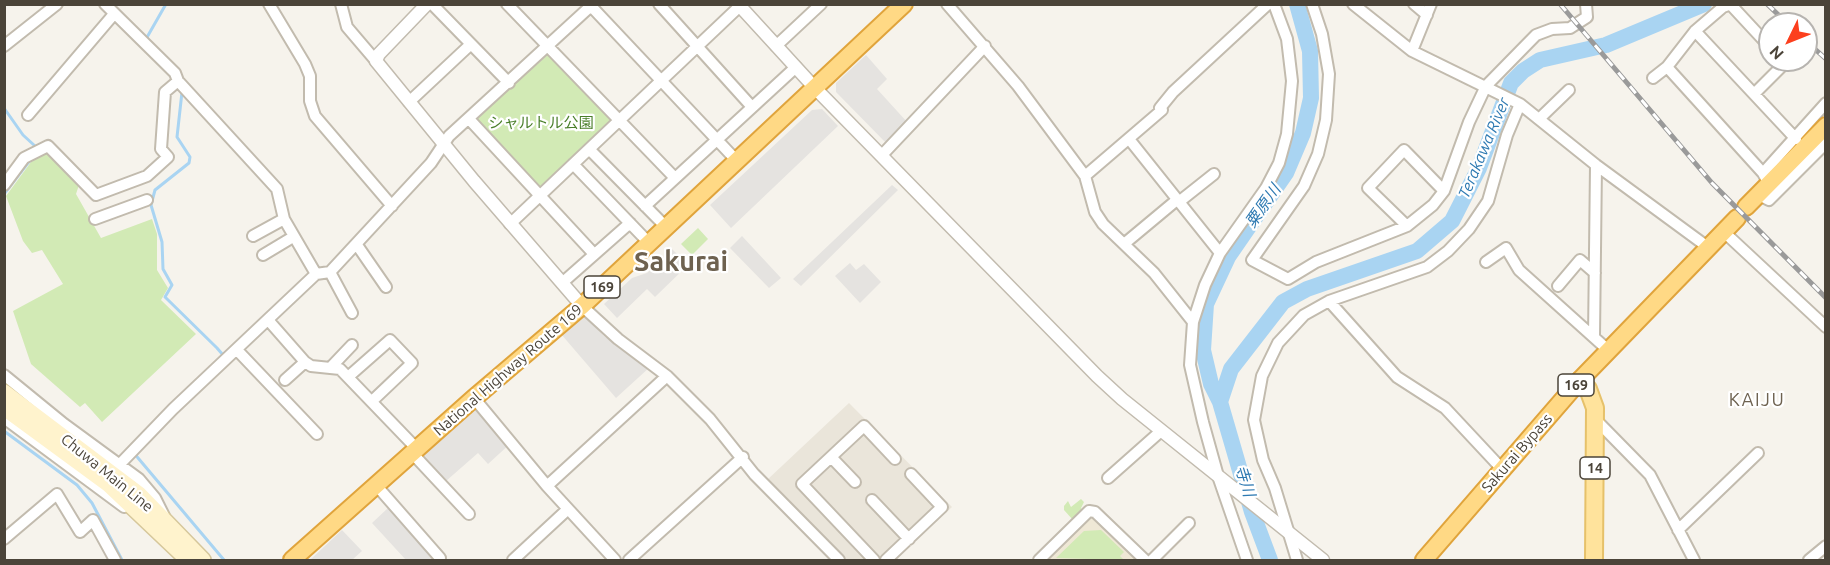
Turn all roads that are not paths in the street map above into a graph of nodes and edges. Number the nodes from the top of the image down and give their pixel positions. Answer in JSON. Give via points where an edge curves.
{"nodes":[{"id":1,"x":57,"y":4,"type":"edge"},
{"id":2,"x":105,"y":4,"type":"edge"},
{"id":3,"x":269,"y":4,"type":"edge"},
{"id":4,"x":341,"y":4,"type":"edge"},
{"id":5,"x":427,"y":4,"type":"edge"},
{"id":6,"x":432,"y":4,"type":"edge"},
{"id":7,"x":507,"y":4,"type":"edge"},
{"id":8,"x":659,"y":4,"type":"edge"},
{"id":9,"x":820,"y":4,"type":"edge"},
{"id":10,"x":904,"y":4,"type":"edge"},
{"id":11,"x":947,"y":4,"type":"edge"},
{"id":12,"x":1268,"y":4,"type":"edge"},
{"id":13,"x":1274,"y":4,"type":"edge"},
{"id":14,"x":1312,"y":4,"type":"edge"},
{"id":15,"x":1353,"y":4,"type":"edge"},
{"id":16,"x":1414,"y":4,"type":"edge"},
{"id":17,"x":1586,"y":4,"type":"edge"},
{"id":18,"x":591,"y":5,"type":"edge"},
{"id":19,"x":740,"y":5,"type":"edge"},
{"id":20,"x":1731,"y":5,"type":"edge"},
{"id":21,"x":1429,"y":10,"type":"edge"},
{"id":22,"x":114,"y":14,"type":"junction"},
{"id":23,"x":1695,"y":31,"type":"junction"},
{"id":24,"x":1758,"y":34,"type":"edge"},
{"id":25,"x":471,"y":44,"type":"junction"},
{"id":26,"x":4,"y":46,"type":"edge"},
{"id":27,"x":548,"y":46,"type":"junction"},
{"id":28,"x":698,"y":46,"type":"junction"},
{"id":29,"x":776,"y":46,"type":"junction"},
{"id":30,"x":986,"y":46,"type":"junction"},
{"id":31,"x":1412,"y":51,"type":"junction"},
{"id":32,"x":376,"y":61,"type":"junction"},
{"id":33,"x":796,"y":67,"type":"junction"},
{"id":34,"x":1667,"y":67,"type":"junction"},
{"id":35,"x":1777,"y":72,"type":"edge"},
{"id":36,"x":1653,"y":78,"type":"dead end"},
{"id":37,"x":662,"y":80,"type":"junction"},
{"id":38,"x":509,"y":82,"type":"junction"},
{"id":39,"x":182,"y":84,"type":"junction"},
{"id":40,"x":814,"y":87,"type":"junction"},
{"id":41,"x":1488,"y":87,"type":"junction"},
{"id":42,"x":1569,"y":90,"type":"dead end"},
{"id":43,"x":1754,"y":94,"type":"junction"},
{"id":44,"x":409,"y":102,"type":"junction"},
{"id":45,"x":1518,"y":103,"type":"junction"},
{"id":46,"x":1826,"y":104,"type":"edge"},
{"id":47,"x":752,"y":107,"type":"junction"},
{"id":48,"x":28,"y":115,"type":"dead end"},
{"id":49,"x":468,"y":118,"type":"junction"},
{"id":50,"x":1539,"y":119,"type":"junction"},
{"id":51,"x":620,"y":120,"type":"junction"},
{"id":52,"x":1826,"y":126,"type":"edge"},
{"id":53,"x":1129,"y":139,"type":"junction"},
{"id":54,"x":1796,"y":139,"type":"junction"},
{"id":55,"x":717,"y":140,"type":"junction"},
{"id":56,"x":1826,"y":143,"type":"edge"},
{"id":57,"x":444,"y":144,"type":"junction"},
{"id":58,"x":589,"y":149,"type":"junction"},
{"id":59,"x":882,"y":155,"type":"junction"},
{"id":60,"x":736,"y":160,"type":"junction"},
{"id":61,"x":573,"y":164,"type":"junction"},
{"id":62,"x":1596,"y":165,"type":"junction"},
{"id":63,"x":1214,"y":174,"type":"dead end"},
{"id":64,"x":1085,"y":176,"type":"junction"},
{"id":65,"x":675,"y":178,"type":"junction"},
{"id":66,"x":128,"y":183,"type":"junction"},
{"id":67,"x":1763,"y":184,"type":"junction"},
{"id":68,"x":4,"y":185,"type":"edge"},
{"id":69,"x":1444,"y":191,"type":"junction"},
{"id":70,"x":99,"y":194,"type":"junction"},
{"id":71,"x":540,"y":195,"type":"junction"},
{"id":72,"x":147,"y":200,"type":"dead end"},
{"id":73,"x":1179,"y":200,"type":"junction"},
{"id":74,"x":135,"y":204,"type":"junction"},
{"id":75,"x":392,"y":206,"type":"junction"},
{"id":76,"x":645,"y":206,"type":"junction"},
{"id":77,"x":108,"y":214,"type":"junction"},
{"id":78,"x":95,"y":219,"type":"dead end"},
{"id":79,"x":284,"y":219,"type":"junction"},
{"id":80,"x":630,"y":223,"type":"junction"},
{"id":81,"x":510,"y":224,"type":"junction"},
{"id":82,"x":1407,"y":226,"type":"junction"},
{"id":83,"x":666,"y":227,"type":"junction"},
{"id":84,"x":1724,"y":232,"type":"junction"},
{"id":85,"x":253,"y":236,"type":"dead end"},
{"id":86,"x":293,"y":237,"type":"junction"},
{"id":87,"x":650,"y":244,"type":"junction"},
{"id":88,"x":1124,"y":244,"type":"junction"},
{"id":89,"x":357,"y":245,"type":"junction"},
{"id":90,"x":1709,"y":248,"type":"junction"},
{"id":91,"x":1220,"y":253,"type":"junction"},
{"id":92,"x":594,"y":254,"type":"junction"},
{"id":93,"x":263,"y":255,"type":"dead end"},
{"id":94,"x":1486,"y":262,"type":"dead end"},
{"id":95,"x":330,"y":272,"type":"junction"},
{"id":96,"x":1595,"y":273,"type":"junction"},
{"id":97,"x":316,"y":274,"type":"junction"},
{"id":98,"x":561,"y":284,"type":"junction"},
{"id":99,"x":386,"y":286,"type":"dead end"},
{"id":100,"x":1558,"y":286,"type":"dead end"},
{"id":101,"x":1329,"y":301,"type":"junction"},
{"id":102,"x":582,"y":306,"type":"junction"},
{"id":103,"x":352,"y":313,"type":"dead end"},
{"id":104,"x":268,"y":321,"type":"junction"},
{"id":105,"x":1193,"y":322,"type":"junction"},
{"id":106,"x":1826,"y":327,"type":"edge"},
{"id":107,"x":1594,"y":337,"type":"junction"},
{"id":108,"x":352,"y":345,"type":"dead end"},
{"id":109,"x":237,"y":350,"type":"junction"},
{"id":110,"x":1608,"y":350,"type":"junction"},
{"id":111,"x":305,"y":362,"type":"junction"},
{"id":112,"x":332,"y":366,"type":"junction"},
{"id":113,"x":4,"y":375,"type":"edge"},
{"id":114,"x":667,"y":376,"type":"junction"},
{"id":115,"x":348,"y":377,"type":"junction"},
{"id":116,"x":285,"y":380,"type":"dead end"},
{"id":117,"x":1580,"y":380,"type":"junction"},
{"id":118,"x":4,"y":392,"type":"edge"},
{"id":119,"x":474,"y":398,"type":"junction"},
{"id":120,"x":372,"y":401,"type":"junction"},
{"id":121,"x":4,"y":408,"type":"edge"},
{"id":122,"x":4,"y":418,"type":"edge"},
{"id":123,"x":1595,"y":419,"type":"junction"},
{"id":124,"x":1161,"y":431,"type":"junction"},
{"id":125,"x":317,"y":434,"type":"dead end"},
{"id":126,"x":415,"y":451,"type":"junction"},
{"id":127,"x":1758,"y":453,"type":"dead end"},
{"id":128,"x":743,"y":457,"type":"junction"},
{"id":129,"x":831,"y":457,"type":"junction"},
{"id":130,"x":895,"y":459,"type":"dead end"},
{"id":131,"x":120,"y":464,"type":"junction"},
{"id":132,"x":1502,"y":469,"type":"junction"},
{"id":133,"x":911,"y":474,"type":"dead end"},
{"id":134,"x":1108,"y":478,"type":"dead end"},
{"id":135,"x":1220,"y":478,"type":"junction"},
{"id":136,"x":855,"y":482,"type":"dead end"},
{"id":137,"x":376,"y":485,"type":"junction"},
{"id":138,"x":547,"y":486,"type":"junction"},
{"id":139,"x":872,"y":500,"type":"dead end"},
{"id":140,"x":568,"y":508,"type":"junction"},
{"id":141,"x":469,"y":514,"type":"dead end"},
{"id":142,"x":1189,"y":523,"type":"dead end"},
{"id":143,"x":163,"y":527,"type":"junction"},
{"id":144,"x":1678,"y":530,"type":"junction"},
{"id":145,"x":1289,"y":533,"type":"junction"},
{"id":146,"x":4,"y":539,"type":"edge"},
{"id":147,"x":909,"y":539,"type":"junction"},
{"id":148,"x":1826,"y":546,"type":"edge"},
{"id":149,"x":440,"y":558,"type":"dead end"},
{"id":150,"x":835,"y":559,"type":"edge"},
{"id":151,"x":115,"y":561,"type":"edge"},
{"id":152,"x":188,"y":561,"type":"edge"},
{"id":153,"x":202,"y":561,"type":"edge"},
{"id":154,"x":292,"y":561,"type":"edge"},
{"id":155,"x":513,"y":561,"type":"edge"},
{"id":156,"x":615,"y":561,"type":"edge"},
{"id":157,"x":629,"y":561,"type":"edge"},
{"id":158,"x":874,"y":561,"type":"edge"},
{"id":159,"x":886,"y":561,"type":"edge"},
{"id":160,"x":1039,"y":561,"type":"edge"},
{"id":161,"x":1145,"y":561,"type":"edge"},
{"id":162,"x":1152,"y":561,"type":"edge"},
{"id":163,"x":1247,"y":561,"type":"edge"},
{"id":164,"x":1297,"y":561,"type":"edge"},
{"id":165,"x":1323,"y":561,"type":"edge"},
{"id":166,"x":1424,"y":561,"type":"edge"},
{"id":167,"x":1594,"y":561,"type":"edge"},
{"id":168,"x":1694,"y":561,"type":"edge"},
{"id":169,"x":1809,"y":561,"type":"edge"}],
"edges":[{"from":1,"to":26,"type":"street"},
{"from":2,"to":22,"type":"street"},
{"from":3,"to":75,"type":"street","via":[[305,63],[315,116]]},
{"from":4,"to":32,"type":"street","via":[[347,27]]},
{"from":5,"to":32,"type":"street"},
{"from":6,"to":25,"type":"street"},
{"from":7,"to":27,"type":"street"},
{"from":8,"to":28,"type":"street"},
{"from":9,"to":29,"type":"street"},
{"from":10,"to":40,"type":"highway","name":"National Highway Route 169","number":"169"},
{"from":11,"to":30,"type":"street"},
{"from":12,"to":53,"type":"street","via":[[1173,92],[1162,110]]},
{"from":13,"to":91,"type":"street","via":[[1287,39],[1292,81],[1287,134],[1279,163],[1266,188]]},
{"from":14,"to":82,"type":"street","via":[[1329,74],[1326,120],[1318,154],[1304,186],[1252,260],[1288,279],[1316,262]]},
{"from":15,"to":31,"type":"street"},
{"from":16,"to":21,"type":"street"},
{"from":17,"to":41,"type":"street","via":[[1587,17],[1570,28],[1536,35]]},
{"from":18,"to":27,"type":"street"},
{"from":18,"to":37,"type":"street"},
{"from":19,"to":28,"type":"street"},
{"from":19,"to":29,"type":"street"},
{"from":20,"to":23,"type":"street","via":[[1723,7]]},
{"from":20,"to":24,"type":"street"},
{"from":21,"to":31,"type":"street"},
{"from":22,"to":39,"type":"street"},
{"from":22,"to":48,"type":"street"},
{"from":23,"to":34,"type":"street"},
{"from":23,"to":43,"type":"street"},
{"from":25,"to":38,"type":"street"},
{"from":25,"to":44,"type":"street"},
{"from":27,"to":38,"type":"street"},
{"from":27,"to":51,"type":"street"},
{"from":28,"to":37,"type":"street"},
{"from":28,"to":47,"type":"street"},
{"from":29,"to":33,"type":"street"},
{"from":30,"to":59,"type":"street"},
{"from":30,"to":64,"type":"street"},
{"from":31,"to":41,"type":"street"},
{"from":32,"to":44,"type":"street"},
{"from":33,"to":40,"type":"street"},
{"from":33,"to":47,"type":"street"},
{"from":34,"to":36,"type":"street"},
{"from":34,"to":67,"type":"street"},
{"from":35,"to":43,"type":"street"},
{"from":37,"to":51,"type":"street"},
{"from":37,"to":55,"type":"street"},
{"from":38,"to":49,"type":"street"},
{"from":39,"to":66,"type":"street","via":[[165,92],[161,149],[168,157],[147,176]]},
{"from":39,"to":79,"type":"street","via":[[277,189]]},
{"from":40,"to":59,"type":"street"},
{"from":40,"to":60,"type":"highway","name":"National Highway Route 169","number":"169"},
{"from":41,"to":45,"type":"street"},
{"from":41,"to":69,"type":"street","via":[[1469,122]]},
{"from":42,"to":50,"type":"street"},
{"from":43,"to":54,"type":"street"},
{"from":44,"to":57,"type":"street"},
{"from":45,"to":50,"type":"street"},
{"from":45,"to":101,"type":"street","via":[[1488,201],[1469,229],[1427,267]]},
{"from":46,"to":54,"type":"street"},
{"from":47,"to":55,"type":"street"},
{"from":49,"to":57,"type":"street"},
{"from":49,"to":71,"type":"street"},
{"from":50,"to":62,"type":"street"},
{"from":51,"to":58,"type":"street"},
{"from":51,"to":65,"type":"street"},
{"from":52,"to":67,"type":"highway","name":"Sakurai Bypass","number":"169"},
{"from":53,"to":64,"type":"street"},
{"from":53,"to":73,"type":"street"},
{"from":54,"to":67,"type":"street"},
{"from":55,"to":60,"type":"street"},
{"from":55,"to":65,"type":"street"},
{"from":56,"to":67,"type":"street","via":[[1769,200]]},
{"from":57,"to":75,"type":"street"},
{"from":57,"to":81,"type":"street"},
{"from":58,"to":61,"type":"street"},
{"from":58,"to":76,"type":"street"},
{"from":59,"to":124,"type":"street","via":[[1097,376]]},
{"from":60,"to":83,"type":"highway","name":"National Highway Route 169","number":"169"},
{"from":61,"to":71,"type":"street"},
{"from":61,"to":80,"type":"street"},
{"from":62,"to":90,"type":"street"},
{"from":62,"to":96,"type":"street"},
{"from":63,"to":73,"type":"street"},
{"from":64,"to":88,"type":"street","via":[[1095,212]]},
{"from":65,"to":76,"type":"street"},
{"from":66,"to":70,"type":"street"},
{"from":66,"to":74,"type":"street"},
{"from":67,"to":84,"type":"highway","name":"Sakurai Bypass","number":"169"},
{"from":68,"to":70,"type":"street","via":[[24,158],[48,146]]},
{"from":69,"to":82,"type":"street"},
{"from":69,"to":82,"type":"street","via":[[1404,150],[1368,188]]},
{"from":70,"to":77,"type":"street"},
{"from":71,"to":81,"type":"street"},
{"from":71,"to":92,"type":"street"},
{"from":72,"to":74,"type":"street"},
{"from":73,"to":88,"type":"street"},
{"from":73,"to":91,"type":"street"},
{"from":74,"to":77,"type":"street"},
{"from":75,"to":89,"type":"street"},
{"from":76,"to":83,"type":"street"},
{"from":77,"to":78,"type":"street"},
{"from":79,"to":85,"type":"street"},
{"from":79,"to":86,"type":"street"},
{"from":80,"to":87,"type":"street"},
{"from":80,"to":92,"type":"street"},
{"from":81,"to":98,"type":"street"},
{"from":83,"to":87,"type":"highway","name":"National Highway Route 169","number":"169"},
{"from":84,"to":90,"type":"highway","name":"Sakurai Bypass","number":"169"},
{"from":84,"to":106,"type":"street"},
{"from":86,"to":93,"type":"street"},
{"from":86,"to":97,"type":"street"},
{"from":87,"to":102,"type":"highway","name":"National Highway Route 169","number":"169"},
{"from":88,"to":105,"type":"street","via":[[1154,273]]},
{"from":89,"to":95,"type":"street"},
{"from":89,"to":99,"type":"street"},
{"from":90,"to":110,"type":"highway","name":"Sakurai Bypass","number":"169"},
{"from":91,"to":105,"type":"street"},
{"from":92,"to":98,"type":"street"},
{"from":94,"to":107,"type":"street","via":[[1506,248],[1519,270]]},
{"from":95,"to":97,"type":"street"},
{"from":95,"to":103,"type":"street"},
{"from":96,"to":100,"type":"street","via":[[1580,260]]},
{"from":96,"to":107,"type":"street"},
{"from":97,"to":104,"type":"street"},
{"from":98,"to":102,"type":"street"},
{"from":101,"to":132,"type":"street","via":[[1397,377],[1445,408]]},
{"from":101,"to":145,"type":"street","via":[[1304,315],[1278,343],[1262,376],[1254,420],[1263,460]]},
{"from":102,"to":114,"type":"street"},
{"from":102,"to":119,"type":"highway","name":"National Highway Route 169","number":"169"},
{"from":104,"to":109,"type":"street"},
{"from":104,"to":111,"type":"street"},
{"from":105,"to":135,"type":"street","via":[[1190,364]]},
{"from":107,"to":110,"type":"street"},
{"from":108,"to":112,"type":"street"},
{"from":109,"to":125,"type":"street"},
{"from":109,"to":131,"type":"street"},
{"from":110,"to":117,"type":"highway","name":"Sakurai Bypass","number":"169"},
{"from":111,"to":112,"type":"street","via":[[311,366]]},
{"from":111,"to":116,"type":"street"},
{"from":112,"to":115,"type":"street"},
{"from":113,"to":131,"type":"street"},
{"from":114,"to":128,"type":"street"},
{"from":114,"to":138,"type":"street"},
{"from":115,"to":120,"type":"street"},
{"from":115,"to":120,"type":"street","via":[[390,340],[412,363]]},
{"from":117,"to":123,"type":"main road","number":"14","via":[[1592,397]]},
{"from":117,"to":132,"type":"highway","name":"Sakurai Bypass","number":"169"},
{"from":118,"to":143,"type":"main road","name":"Chuwa Main Line","via":[[126,483]]},
{"from":119,"to":126,"type":"highway","name":"National Highway Route 169","number":"169"},
{"from":119,"to":138,"type":"street"},
{"from":120,"to":126,"type":"street"},
{"from":121,"to":143,"type":"main road","name":"Chuwa Main Line"},
{"from":122,"to":143,"type":"street","via":[[127,510]]},
{"from":123,"to":144,"type":"street","via":[[1650,475]]},
{"from":123,"to":167,"type":"main road","number":"14"},
{"from":124,"to":134,"type":"street"},
{"from":124,"to":135,"type":"street"},
{"from":126,"to":137,"type":"highway","name":"National Highway Route 169","number":"169"},
{"from":126,"to":141,"type":"street"},
{"from":127,"to":144,"type":"street"},
{"from":128,"to":150,"type":"street","via":[[754,474]]},
{"from":128,"to":157,"type":"street"},
{"from":129,"to":130,"type":"street","via":[[864,426]]},
{"from":129,"to":136,"type":"street"},
{"from":129,"to":158,"type":"street","via":[[802,484]]},
{"from":131,"to":143,"type":"street","via":[[155,498]]},
{"from":132,"to":166,"type":"highway","name":"Sakurai Bypass","number":"169"},
{"from":133,"to":147,"type":"street","via":[[942,507]]},
{"from":135,"to":145,"type":"street"},
{"from":135,"to":163,"type":"street"},
{"from":137,"to":149,"type":"street"},
{"from":137,"to":154,"type":"highway","name":"National Highway Route 169","number":"169"},
{"from":138,"to":140,"type":"street"},
{"from":139,"to":147,"type":"street"},
{"from":140,"to":155,"type":"street"},
{"from":140,"to":156,"type":"street"},
{"from":142,"to":162,"type":"street"},
{"from":143,"to":152,"type":"main road","name":"Chuwa Main Line"},
{"from":143,"to":153,"type":"main road","name":"Chuwa Main Line"},
{"from":144,"to":168,"type":"street"},
{"from":145,"to":164,"type":"street"},
{"from":145,"to":165,"type":"street"},
{"from":146,"to":151,"type":"street","via":[[57,494],[80,532],[93,520]]},
{"from":147,"to":159,"type":"street"},
{"from":148,"to":169,"type":"street"},
{"from":160,"to":161,"type":"street","via":[[1089,511],[1095,512]]}]}
